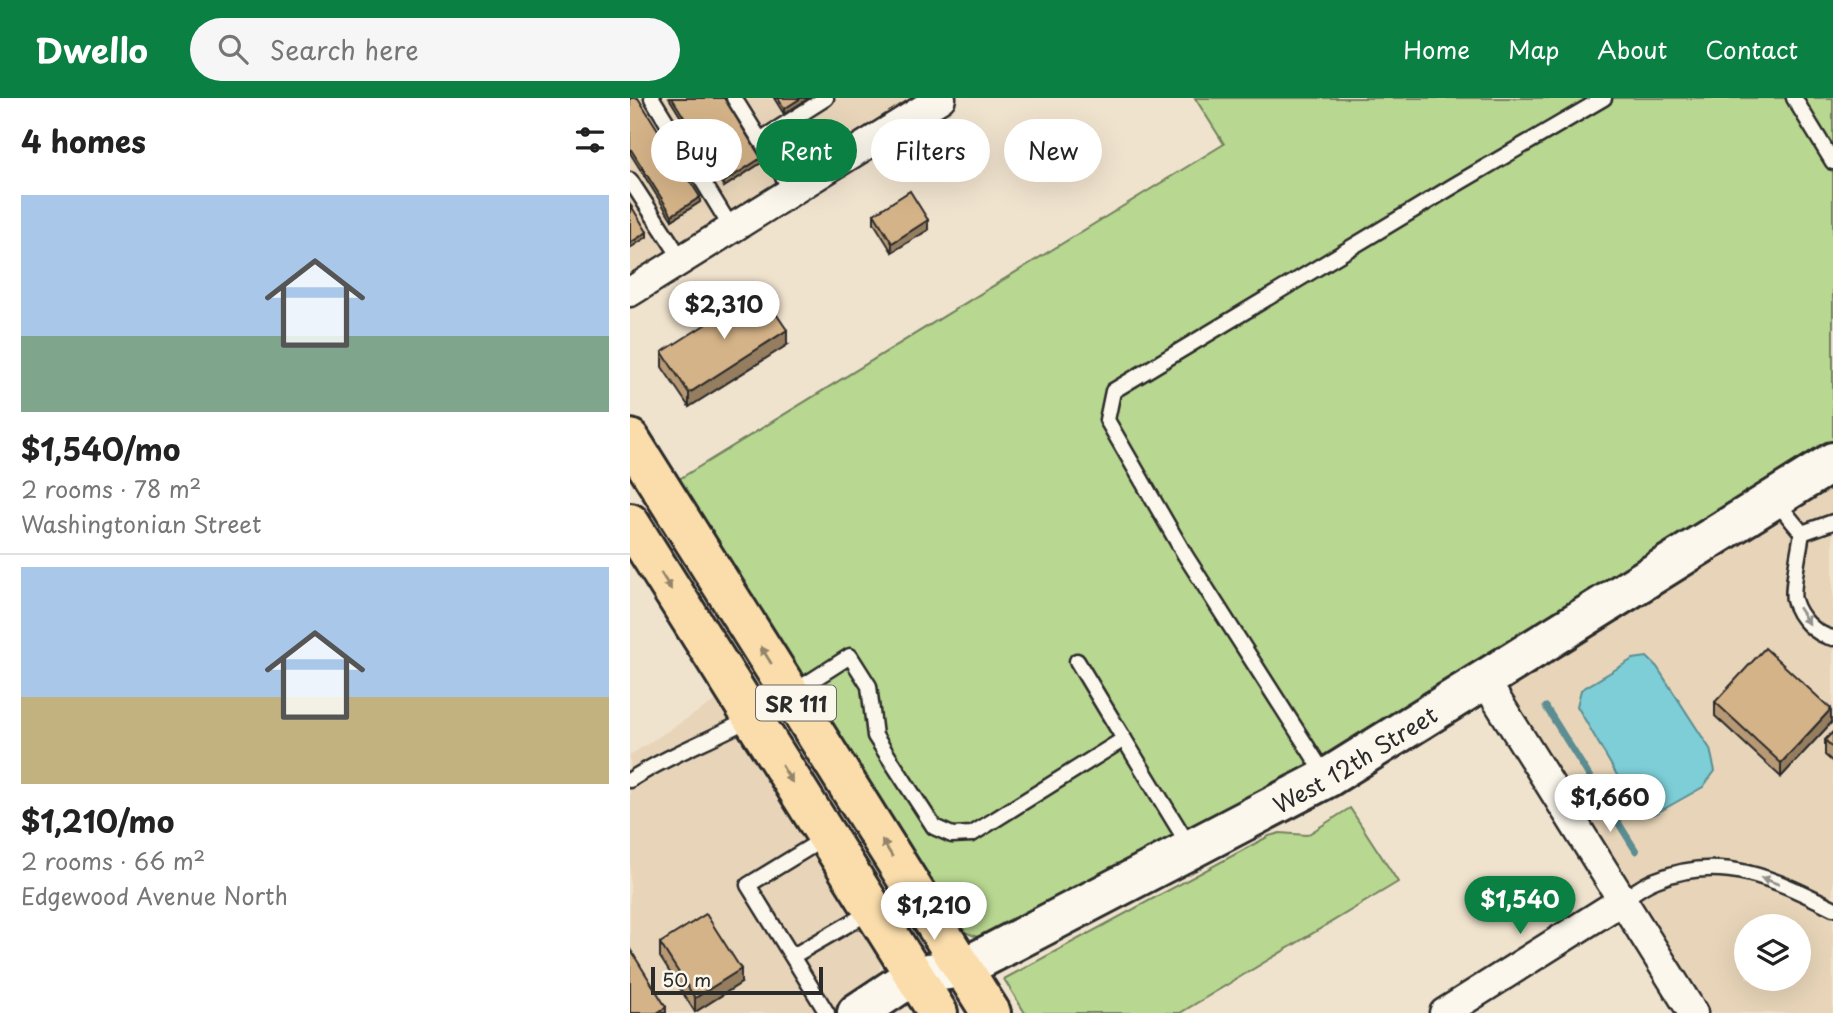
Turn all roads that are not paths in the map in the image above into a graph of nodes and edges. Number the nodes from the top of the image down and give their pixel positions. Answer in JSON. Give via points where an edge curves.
{"nodes":[{"id":1,"x":652,"y":98,"type":"edge"},
{"id":2,"x":734,"y":98,"type":"edge"},
{"id":3,"x":826,"y":98,"type":"edge"},
{"id":4,"x":941,"y":98,"type":"edge"},
{"id":5,"x":1604,"y":98,"type":"edge"},
{"id":6,"x":1794,"y":98,"type":"edge"},
{"id":7,"x":793,"y":119,"type":"edge"},
{"id":8,"x":756,"y":134,"type":"edge"},
{"id":9,"x":1833,"y":162,"type":"edge"},
{"id":10,"x":630,"y":180,"type":"edge"},
{"id":11,"x":786,"y":182,"type":"edge"},
{"id":12,"x":792,"y":191,"type":"junction"},
{"id":13,"x":732,"y":229,"type":"junction"},
{"id":14,"x":682,"y":260,"type":"junction"},
{"id":15,"x":630,"y":292,"type":"edge"},
{"id":16,"x":630,"y":439,"type":"edge"},
{"id":17,"x":1833,"y":462,"type":"edge"},
{"id":18,"x":668,"y":498,"type":"junction"},
{"id":19,"x":1774,"y":499,"type":"junction"},
{"id":20,"x":1833,"y":522,"type":"edge"},
{"id":21,"x":630,"y":523,"type":"edge"},
{"id":22,"x":1802,"y":533,"type":"junction"},
{"id":23,"x":1833,"y":638,"type":"edge"},
{"id":24,"x":1077,"y":661,"type":"dead end"},
{"id":25,"x":1485,"y":681,"type":"junction"},
{"id":26,"x":791,"y":694,"type":"junction"},
{"id":27,"x":752,"y":717,"type":"junction"},
{"id":28,"x":1124,"y":739,"type":"junction"},
{"id":29,"x":1327,"y":778,"type":"junction"},
{"id":30,"x":630,"y":780,"type":"edge"},
{"id":31,"x":827,"y":836,"type":"junction"},
{"id":32,"x":1192,"y":850,"type":"junction"},
{"id":33,"x":1623,"y":900,"type":"junction"},
{"id":34,"x":1833,"y":908,"type":"edge"},
{"id":35,"x":873,"y":910,"type":"junction"},
{"id":36,"x":793,"y":956,"type":"junction"},
{"id":37,"x":963,"y":968,"type":"junction"},
{"id":38,"x":914,"y":975,"type":"junction"},
{"id":39,"x":827,"y":1013,"type":"edge"},
{"id":40,"x":857,"y":1013,"type":"edge"},
{"id":41,"x":938,"y":1013,"type":"edge"},
{"id":42,"x":991,"y":1013,"type":"edge"},
{"id":43,"x":1444,"y":1013,"type":"edge"},
{"id":44,"x":1693,"y":1013,"type":"edge"}],
"edges":[{"from":1,"to":13,"type":"lane"},
{"from":2,"to":8,"type":"lane"},
{"from":3,"to":7,"type":"lane"},
{"from":4,"to":12,"type":"street"},
{"from":5,"to":29,"type":"lane","via":[[1113,391],[1107,420],[1185,555]]},
{"from":6,"to":9,"type":"lane"},
{"from":10,"to":14,"type":"lane"},
{"from":11,"to":12,"type":"lane"},
{"from":12,"to":13,"type":"street"},
{"from":13,"to":14,"type":"street"},
{"from":14,"to":15,"type":"street"},
{"from":16,"to":18,"type":"main road","number":"SR 111"},
{"from":17,"to":19,"type":"street","name":"West 12th Street"},
{"from":18,"to":21,"type":"street"},
{"from":26,"to":18,"type":"main road","number":"SR 111","one_way":true},
{"from":19,"to":22,"type":"lane"},
{"from":19,"to":25,"type":"street","name":"West 12th Street"},
{"from":20,"to":22,"type":"lane"},
{"from":21,"to":27,"type":"main road","number":"SR 111","one_way":true},
{"from":22,"to":23,"type":"lane","one_way":true,"via":[[1794,599],[1807,622],[1822,636]]},
{"from":24,"to":28,"type":"lane"},
{"from":25,"to":29,"type":"street","name":"West 12th Street"},
{"from":25,"to":33,"type":"street"},
{"from":26,"to":28,"type":"lane","via":[[850,656],[869,686],[875,736],[934,827],[952,835],[972,834]]},
{"from":37,"to":26,"type":"main road","number":"SR 111","one_way":true},
{"from":27,"to":30,"type":"lane"},
{"from":27,"to":31,"type":"main road","number":"SR 111","one_way":true},
{"from":28,"to":32,"type":"lane"},
{"from":29,"to":32,"type":"street","name":"West 12th Street"},
{"from":31,"to":35,"type":"main road","number":"SR 111"},
{"from":31,"to":36,"type":"lane","via":[[748,885]]},
{"from":32,"to":37,"type":"street","name":"West 12th Street"},
{"from":34,"to":33,"type":"lane","one_way":true,"via":[[1738,870],[1679,872],[1653,881]]},
{"from":33,"to":43,"type":"street"},
{"from":33,"to":44,"type":"street"},
{"from":35,"to":36,"type":"lane"},
{"from":35,"to":38,"type":"main road","number":"SR 111"},
{"from":36,"to":39,"type":"lane"},
{"from":37,"to":38,"type":"street","name":"West 12th Street"},
{"from":37,"to":42,"type":"main road","number":"SR 111"},
{"from":38,"to":40,"type":"street","name":"West 12th Street"},
{"from":38,"to":41,"type":"main road","number":"SR 111"}]}
